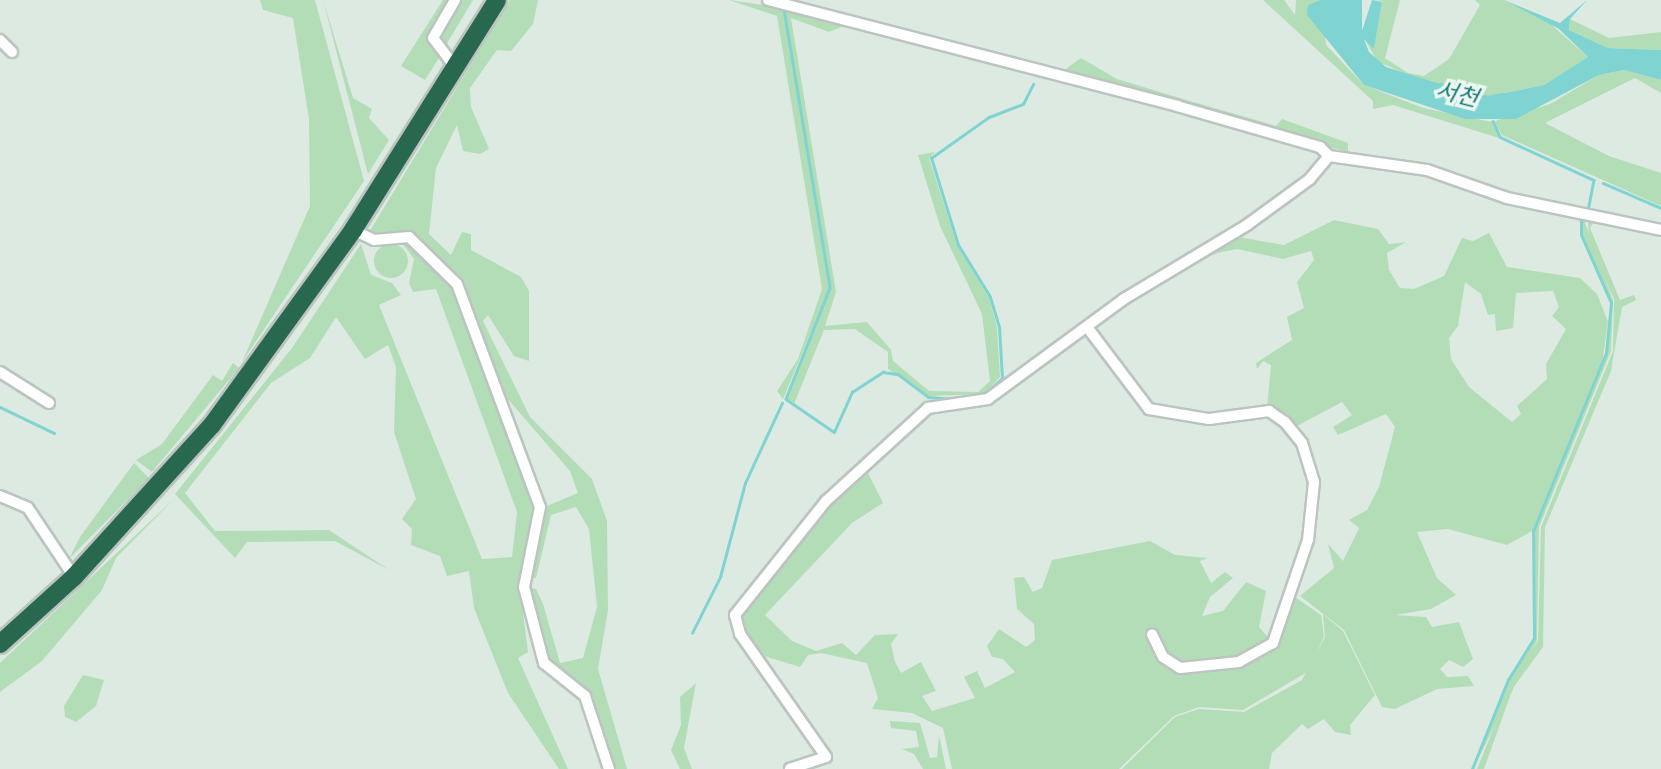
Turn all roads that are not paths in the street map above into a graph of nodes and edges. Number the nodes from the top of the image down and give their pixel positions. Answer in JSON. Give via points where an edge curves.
{"nodes":[{"id":1,"x":455,"y":0,"type":"edge"},
{"id":2,"x":497,"y":0,"type":"edge"},
{"id":3,"x":768,"y":0,"type":"edge"},
{"id":4,"x":0,"y":40,"type":"edge"},
{"id":5,"x":12,"y":52,"type":"dead end"},
{"id":6,"x":455,"y":67,"type":"junction"},
{"id":7,"x":1329,"y":156,"type":"junction"},
{"id":8,"x":353,"y":230,"type":"junction"},
{"id":9,"x":1661,"y":230,"type":"edge"},
{"id":10,"x":1087,"y":327,"type":"junction"},
{"id":11,"x":0,"y":372,"type":"edge"},
{"id":12,"x":49,"y":403,"type":"dead end"},
{"id":13,"x":0,"y":496,"type":"edge"},
{"id":14,"x":74,"y":578,"type":"junction"},
{"id":15,"x":1152,"y":634,"type":"dead end"},
{"id":16,"x":0,"y":645,"type":"edge"},
{"id":17,"x":609,"y":769,"type":"edge"},
{"id":18,"x":790,"y":769,"type":"edge"}],
"edges":[{"from":1,"to":6,"type":"street","via":[[433,38]]},
{"from":2,"to":6,"type":"highway"},
{"from":3,"to":7,"type":"street","via":[[1177,106],[1320,147]]},
{"from":4,"to":5,"type":"street"},
{"from":6,"to":8,"type":"highway"},
{"from":7,"to":9,"type":"street","via":[[1427,170],[1507,198]]},
{"from":7,"to":10,"type":"street","via":[[1310,179],[1247,225]]},
{"from":8,"to":14,"type":"highway","via":[[212,425]]},
{"from":8,"to":17,"type":"street","via":[[374,240],[410,237],[457,284],[540,507],[524,587],[544,663],[585,696]]},
{"from":10,"to":15,"type":"street","via":[[1149,408],[1209,419],[1269,411],[1286,422],[1302,443],[1314,482],[1308,540],[1273,643],[1239,662],[1181,668],[1163,657]]},
{"from":10,"to":18,"type":"street","via":[[988,399],[928,408],[826,501],[735,615],[740,634],[826,757]]},
{"from":11,"to":12,"type":"street"},
{"from":13,"to":14,"type":"street","via":[[28,508]]},
{"from":14,"to":16,"type":"highway"}]}
